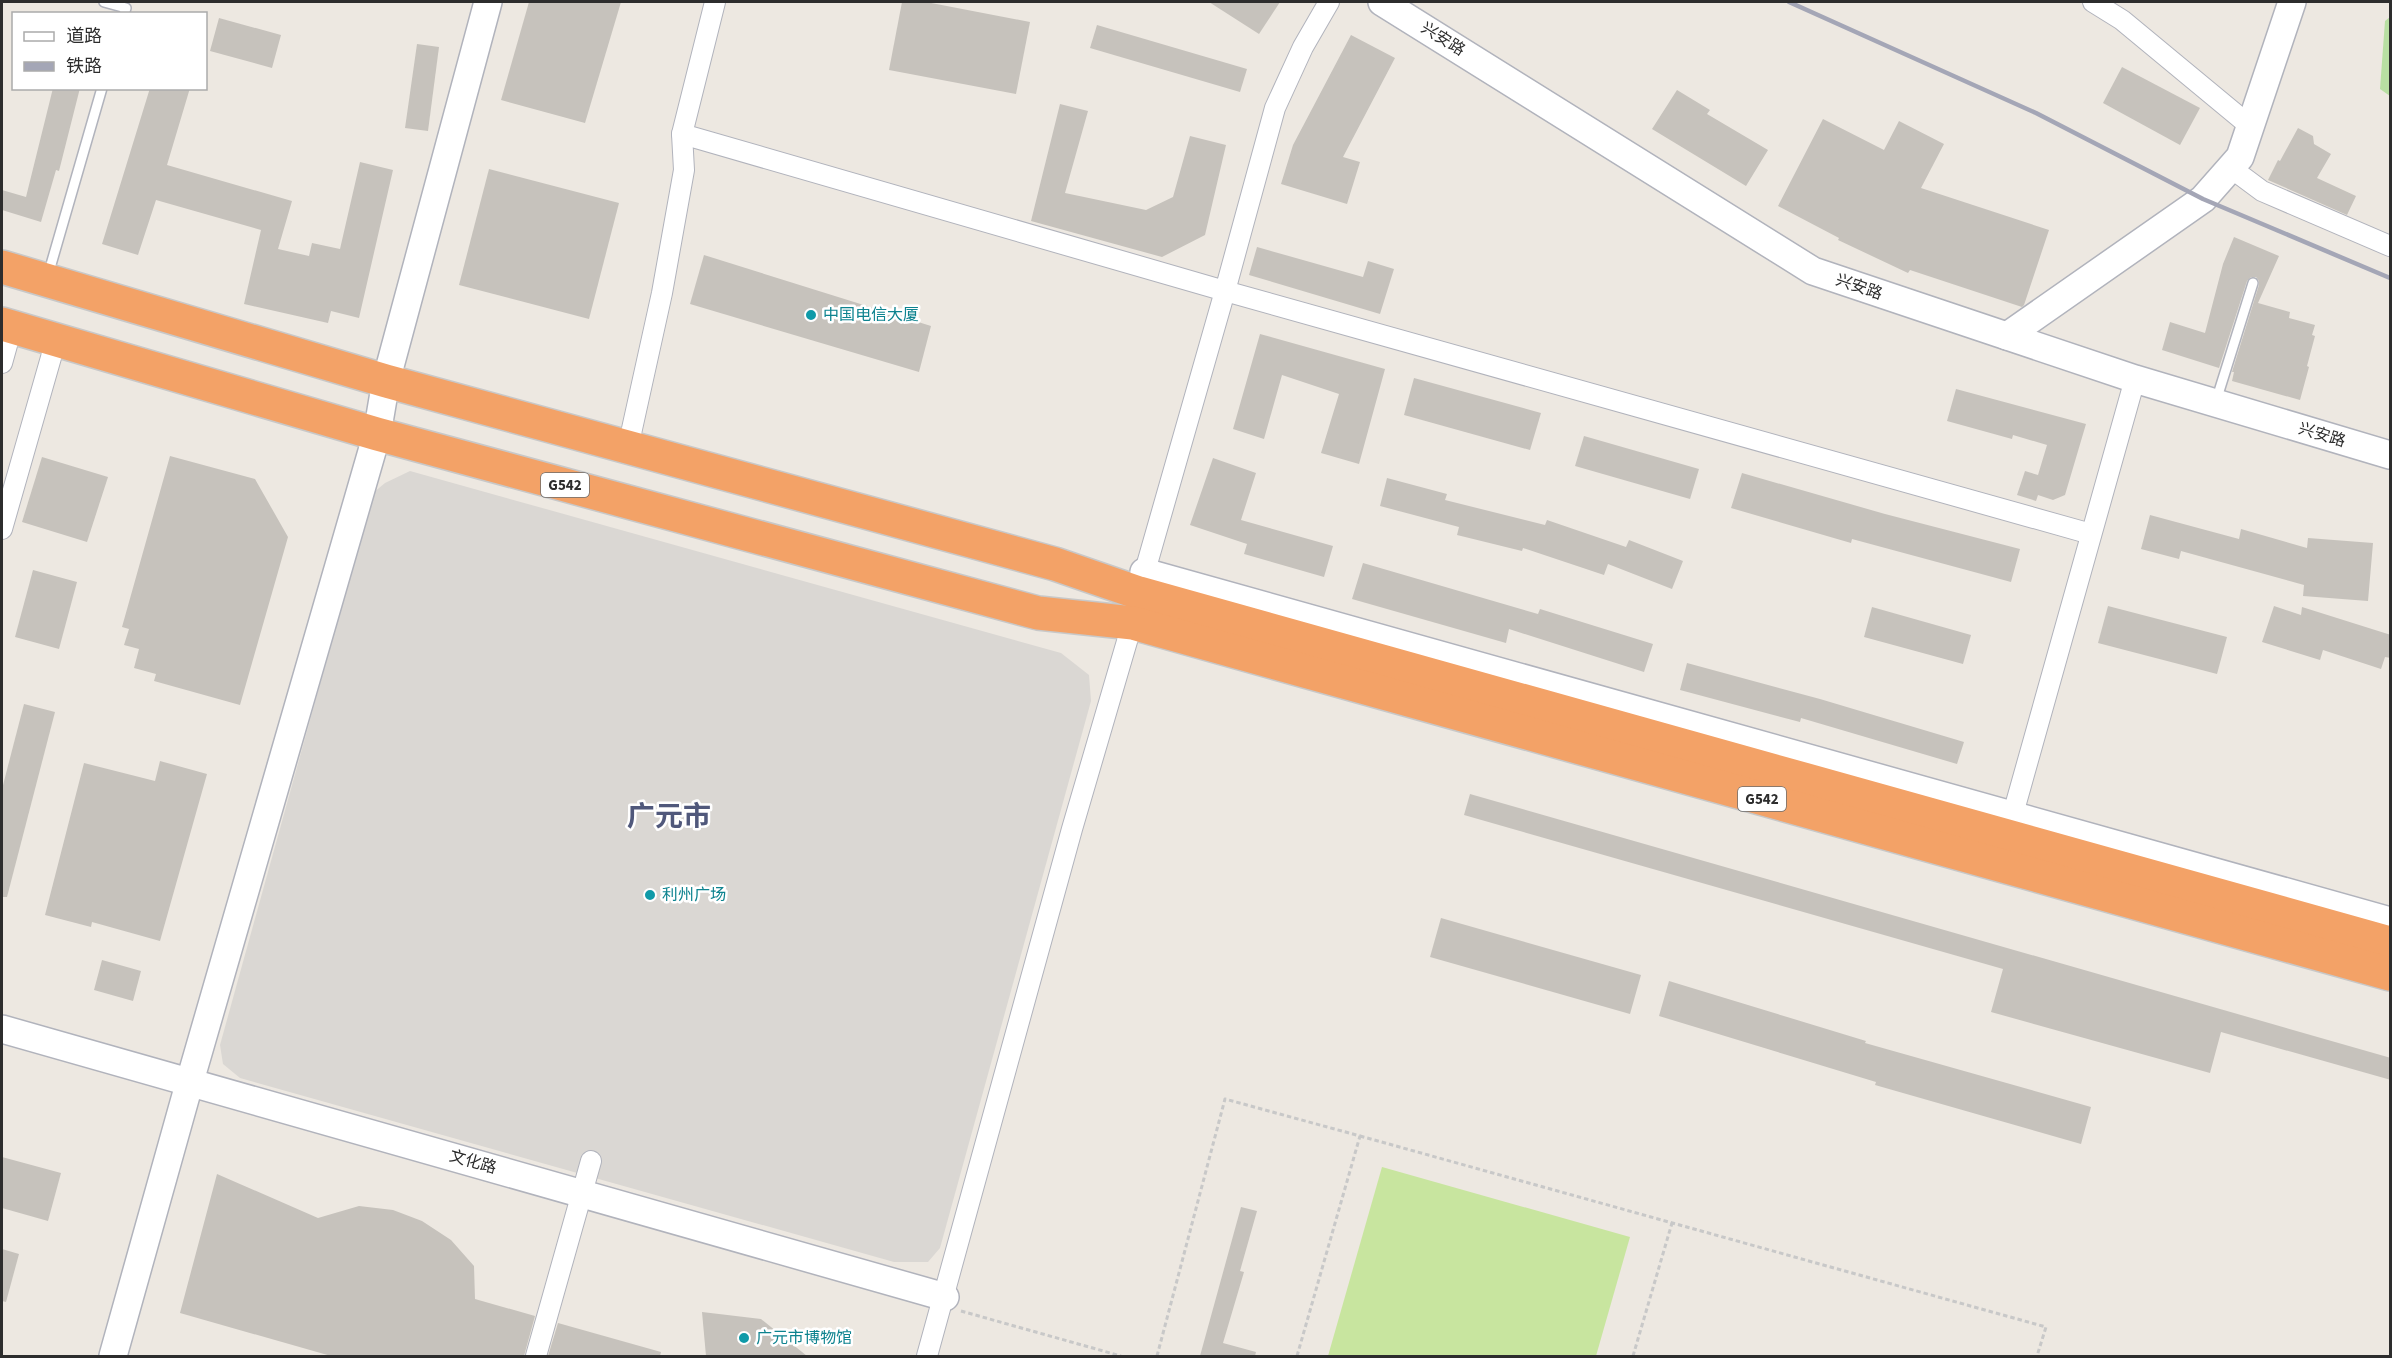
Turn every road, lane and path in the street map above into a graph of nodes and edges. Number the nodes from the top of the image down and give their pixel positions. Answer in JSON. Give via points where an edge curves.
{"nodes":[{"id":1,"x":104,"y":2,"type":"edge"},
{"id":2,"x":488,"y":2,"type":"edge"},
{"id":3,"x":715,"y":2,"type":"edge"},
{"id":4,"x":1329,"y":2,"type":"edge"},
{"id":5,"x":2093,"y":2,"type":"edge"},
{"id":6,"x":2292,"y":2,"type":"edge"},
{"id":7,"x":1389,"y":3,"type":"edge"},
{"id":8,"x":125,"y":12,"type":"edge"},
{"id":9,"x":101,"y":90,"type":"edge"},
{"id":10,"x":2250,"y":126,"type":"junction"},
{"id":11,"x":682,"y":134,"type":"junction"},
{"id":12,"x":2231,"y":168,"type":"junction"},
{"id":13,"x":2391,"y":246,"type":"edge"},
{"id":14,"x":2,"y":267,"type":"edge"},
{"id":15,"x":47,"y":280,"type":"junction"},
{"id":16,"x":2253,"y":283,"type":"dead end"},
{"id":17,"x":1225,"y":291,"type":"junction"},
{"id":18,"x":7,"y":325,"type":"edge"},
{"id":19,"x":2007,"y":336,"type":"junction"},
{"id":20,"x":56,"y":340,"type":"junction"},
{"id":21,"x":2,"y":363,"type":"edge"},
{"id":22,"x":2135,"y":379,"type":"junction"},
{"id":23,"x":386,"y":381,"type":"junction"},
{"id":24,"x":2215,"y":403,"type":"junction"},
{"id":25,"x":377,"y":434,"type":"junction"},
{"id":26,"x":628,"y":447,"type":"junction"},
{"id":27,"x":2391,"y":455,"type":"edge"},
{"id":28,"x":2,"y":529,"type":"edge"},
{"id":29,"x":2091,"y":534,"type":"junction"},
{"id":30,"x":1139,"y":596,"type":"junction"},
{"id":31,"x":2006,"y":839,"type":"junction"},
{"id":32,"x":2391,"y":921,"type":"edge"},
{"id":33,"x":2391,"y":943,"type":"edge"},
{"id":34,"x":2391,"y":974,"type":"edge"},
{"id":35,"x":2,"y":1029,"type":"edge"},
{"id":36,"x":190,"y":1081,"type":"junction"},
{"id":37,"x":1360,"y":1136,"type":"junction"},
{"id":38,"x":591,"y":1161,"type":"dead end"},
{"id":39,"x":582,"y":1193,"type":"junction"},
{"id":40,"x":1672,"y":1223,"type":"junction"},
{"id":41,"x":943,"y":1301,"type":"junction"},
{"id":42,"x":114,"y":1356,"type":"edge"},
{"id":43,"x":536,"y":1356,"type":"edge"},
{"id":44,"x":927,"y":1356,"type":"edge"},
{"id":45,"x":1121,"y":1356,"type":"edge"},
{"id":46,"x":1157,"y":1356,"type":"edge"},
{"id":47,"x":1297,"y":1356,"type":"edge"},
{"id":48,"x":1633,"y":1356,"type":"edge"},
{"id":49,"x":2037,"y":1356,"type":"edge"}],
"edges":[{"from":1,"to":8,"type":"lane","via":[[126,8]]},
{"from":2,"to":23,"type":"street"},
{"from":3,"to":11,"type":"street"},
{"from":4,"to":17,"type":"street","via":[[1275,108]]},
{"from":5,"to":10,"type":"street","via":[[2122,20]]},
{"from":6,"to":10,"type":"street"},
{"from":7,"to":19,"type":"street","name":"兴安路","via":[[1813,271]]},
{"from":9,"to":15,"type":"lane"},
{"from":10,"to":12,"type":"street","via":[[2240,157]]},
{"from":11,"to":17,"type":"street"},
{"from":11,"to":26,"type":"street","via":[[684,170]]},
{"from":12,"to":13,"type":"street","via":[[2262,191]]},
{"from":12,"to":19,"type":"street","via":[[2203,199]]},
{"from":14,"to":15,"type":"highway","number":"G542"},
{"from":15,"to":23,"type":"highway","number":"G542"},
{"from":16,"to":24,"type":"lane"},
{"from":17,"to":29,"type":"street"},
{"from":17,"to":30,"type":"street"},
{"from":18,"to":20,"type":"highway","number":"G542"},
{"from":18,"to":21,"type":"street"},
{"from":19,"to":22,"type":"street","name":"兴安路"},
{"from":20,"to":25,"type":"highway","number":"G542"},
{"from":20,"to":28,"type":"street"},
{"from":22,"to":24,"type":"street","name":"兴安路"},
{"from":22,"to":29,"type":"street"},
{"from":23,"to":25,"type":"street"},
{"from":23,"to":26,"type":"highway","number":"G542"},
{"from":24,"to":27,"type":"street","name":"兴安路"},
{"from":25,"to":30,"type":"highway","number":"G542","via":[[1038,613]]},
{"from":25,"to":36,"type":"street"},
{"from":26,"to":30,"type":"highway","number":"G542","via":[[1054,564]]},
{"from":29,"to":31,"type":"street"},
{"from":30,"to":31,"type":"highway","number":"G542"},
{"from":30,"to":41,"type":"street"},
{"from":31,"to":32,"type":"street"},
{"from":31,"to":33,"type":"highway","number":"G542"},
{"from":31,"to":34,"type":"highway","number":"G542"},
{"from":35,"to":36,"type":"street","name":"文化路"},
{"from":36,"to":39,"type":"street","name":"文化路"},
{"from":36,"to":42,"type":"street"},
{"from":37,"to":40,"type":"path"},
{"from":37,"to":46,"type":"path","via":[[1225,1099]]},
{"from":37,"to":47,"type":"path"},
{"from":38,"to":39,"type":"street"},
{"from":39,"to":41,"type":"street","name":"文化路"},
{"from":39,"to":43,"type":"street"},
{"from":40,"to":48,"type":"path"},
{"from":40,"to":49,"type":"path","via":[[2046,1327]]},
{"from":41,"to":44,"type":"street"},
{"from":41,"to":45,"type":"path"}]}
